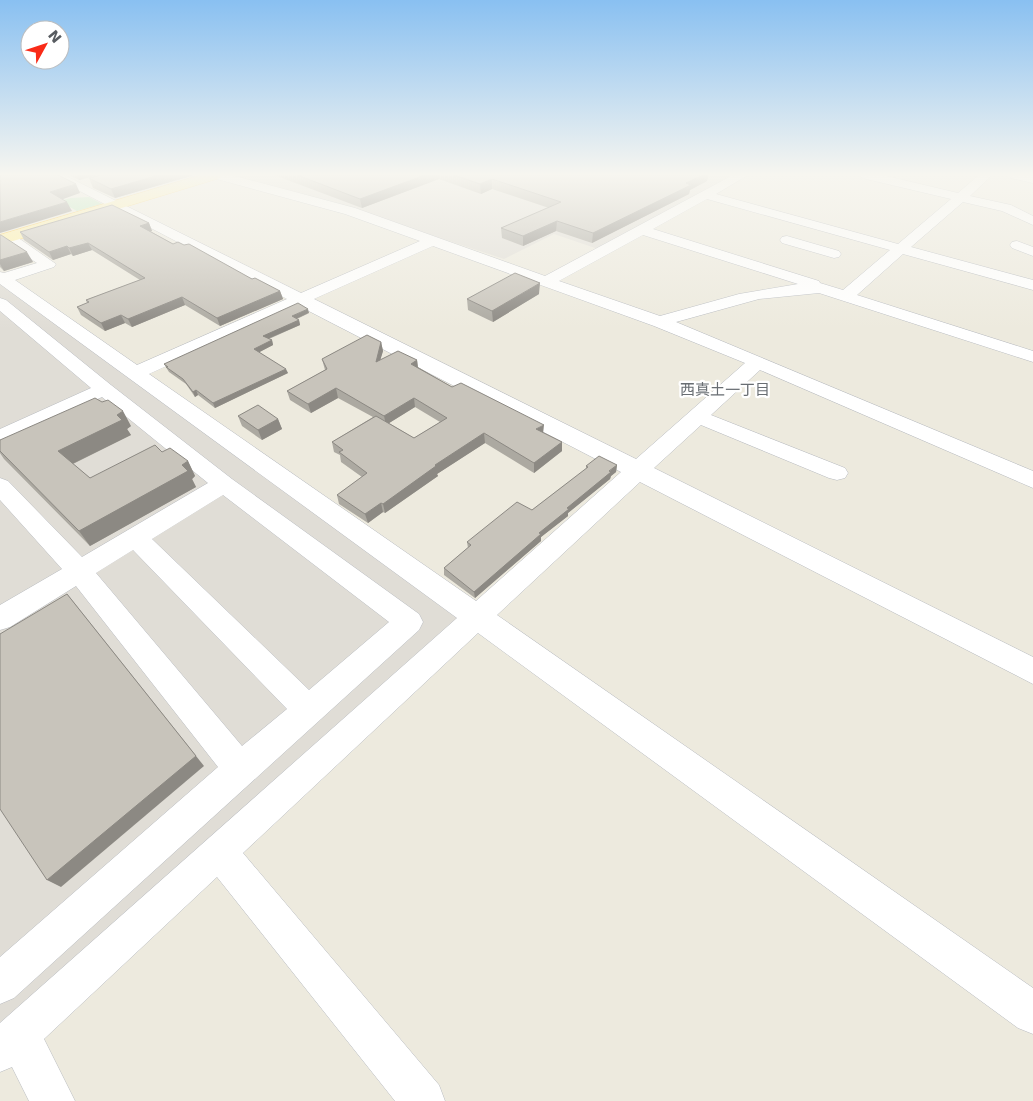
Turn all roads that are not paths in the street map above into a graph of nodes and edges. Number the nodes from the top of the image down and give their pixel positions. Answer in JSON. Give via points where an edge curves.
{"nodes":[{"id":1,"x":45,"y":226,"type":"edge"},
{"id":2,"x":157,"y":226,"type":"edge"},
{"id":3,"x":395,"y":226,"type":"edge"},
{"id":4,"x":649,"y":226,"type":"edge"},
{"id":5,"x":821,"y":226,"type":"edge"},
{"id":6,"x":926,"y":226,"type":"edge"},
{"id":7,"x":642,"y":230,"type":"junction"},
{"id":8,"x":4,"y":239,"type":"edge"},
{"id":9,"x":434,"y":240,"type":"junction"},
{"id":10,"x":786,"y":240,"type":"dead end"},
{"id":11,"x":1017,"y":245,"type":"dead end"},
{"id":12,"x":811,"y":248,"type":"junction"},
{"id":13,"x":901,"y":248,"type":"junction"},
{"id":14,"x":1033,"y":252,"type":"edge"},
{"id":15,"x":834,"y":254,"type":"dead end"},
{"id":16,"x":778,"y":273,"type":"junction"},
{"id":17,"x":547,"y":281,"type":"junction"},
{"id":18,"x":1033,"y":285,"type":"edge"},
{"id":19,"x":1,"y":286,"type":"edge"},
{"id":20,"x":820,"y":288,"type":"junction"},
{"id":21,"x":847,"y":295,"type":"junction"},
{"id":22,"x":300,"y":300,"type":"junction"},
{"id":23,"x":22,"y":320,"type":"junction"},
{"id":24,"x":660,"y":322,"type":"junction"},
{"id":25,"x":0,"y":329,"type":"edge"},
{"id":26,"x":1033,"y":357,"type":"edge"},
{"id":27,"x":757,"y":362,"type":"junction"},
{"id":28,"x":135,"y":373,"type":"junction"},
{"id":29,"x":104,"y":389,"type":"junction"},
{"id":30,"x":697,"y":416,"type":"junction"},
{"id":31,"x":0,"y":438,"type":"edge"},
{"id":32,"x":637,"y":471,"type":"junction"},
{"id":33,"x":837,"y":474,"type":"dead end"},
{"id":34,"x":1033,"y":480,"type":"edge"},
{"id":35,"x":224,"y":484,"type":"junction"},
{"id":36,"x":0,"y":486,"type":"edge"},
{"id":37,"x":136,"y":538,"type":"junction"},
{"id":38,"x":80,"y":572,"type":"junction"},
{"id":39,"x":476,"y":617,"type":"junction"},
{"id":40,"x":0,"y":619,"type":"edge"},
{"id":41,"x":1033,"y":671,"type":"edge"},
{"id":42,"x":308,"y":710,"type":"junction"},
{"id":43,"x":240,"y":769,"type":"junction"},
{"id":44,"x":219,"y":852,"type":"junction"},
{"id":45,"x":0,"y":984,"type":"edge"},
{"id":46,"x":1033,"y":1012,"type":"edge"},
{"id":47,"x":9,"y":1042,"type":"edge"},
{"id":48,"x":53,"y":1101,"type":"edge"},
{"id":49,"x":423,"y":1101,"type":"edge"}],
"edges":[{"from":1,"to":8,"type":"main road"},
{"from":2,"to":22,"type":"street"},
{"from":3,"to":9,"type":"street"},
{"from":4,"to":7,"type":"street"},
{"from":5,"to":13,"type":"street"},
{"from":6,"to":13,"type":"street"},
{"from":7,"to":16,"type":"street"},
{"from":7,"to":17,"type":"street"},
{"from":8,"to":19,"type":"street","via":[[49,264]]},
{"from":9,"to":17,"type":"street"},
{"from":9,"to":22,"type":"street"},
{"from":10,"to":12,"type":"street"},
{"from":11,"to":14,"type":"street"},
{"from":12,"to":15,"type":"street"},
{"from":12,"to":16,"type":"street"},
{"from":13,"to":18,"type":"street"},
{"from":13,"to":21,"type":"street"},
{"from":16,"to":20,"type":"street"},
{"from":17,"to":24,"type":"street"},
{"from":19,"to":23,"type":"street"},
{"from":19,"to":28,"type":"street"},
{"from":20,"to":21,"type":"street"},
{"from":20,"to":24,"type":"street","via":[[724,302]]},
{"from":21,"to":26,"type":"street"},
{"from":22,"to":28,"type":"street"},
{"from":22,"to":32,"type":"street"},
{"from":23,"to":25,"type":"street"},
{"from":23,"to":29,"type":"street"},
{"from":24,"to":27,"type":"street"},
{"from":27,"to":30,"type":"street"},
{"from":27,"to":34,"type":"street"},
{"from":28,"to":39,"type":"street"},
{"from":29,"to":31,"type":"street"},
{"from":29,"to":35,"type":"street"},
{"from":30,"to":32,"type":"street"},
{"from":30,"to":33,"type":"street"},
{"from":32,"to":39,"type":"street"},
{"from":32,"to":41,"type":"street"},
{"from":35,"to":37,"type":"street"},
{"from":35,"to":42,"type":"street","via":[[409,622]]},
{"from":36,"to":38,"type":"street"},
{"from":37,"to":38,"type":"street"},
{"from":37,"to":42,"type":"street"},
{"from":38,"to":40,"type":"street"},
{"from":38,"to":43,"type":"street"},
{"from":39,"to":44,"type":"street"},
{"from":39,"to":46,"type":"street"},
{"from":42,"to":43,"type":"street"},
{"from":43,"to":45,"type":"street"},
{"from":44,"to":47,"type":"street"},
{"from":44,"to":49,"type":"street"},
{"from":47,"to":48,"type":"street"}]}
